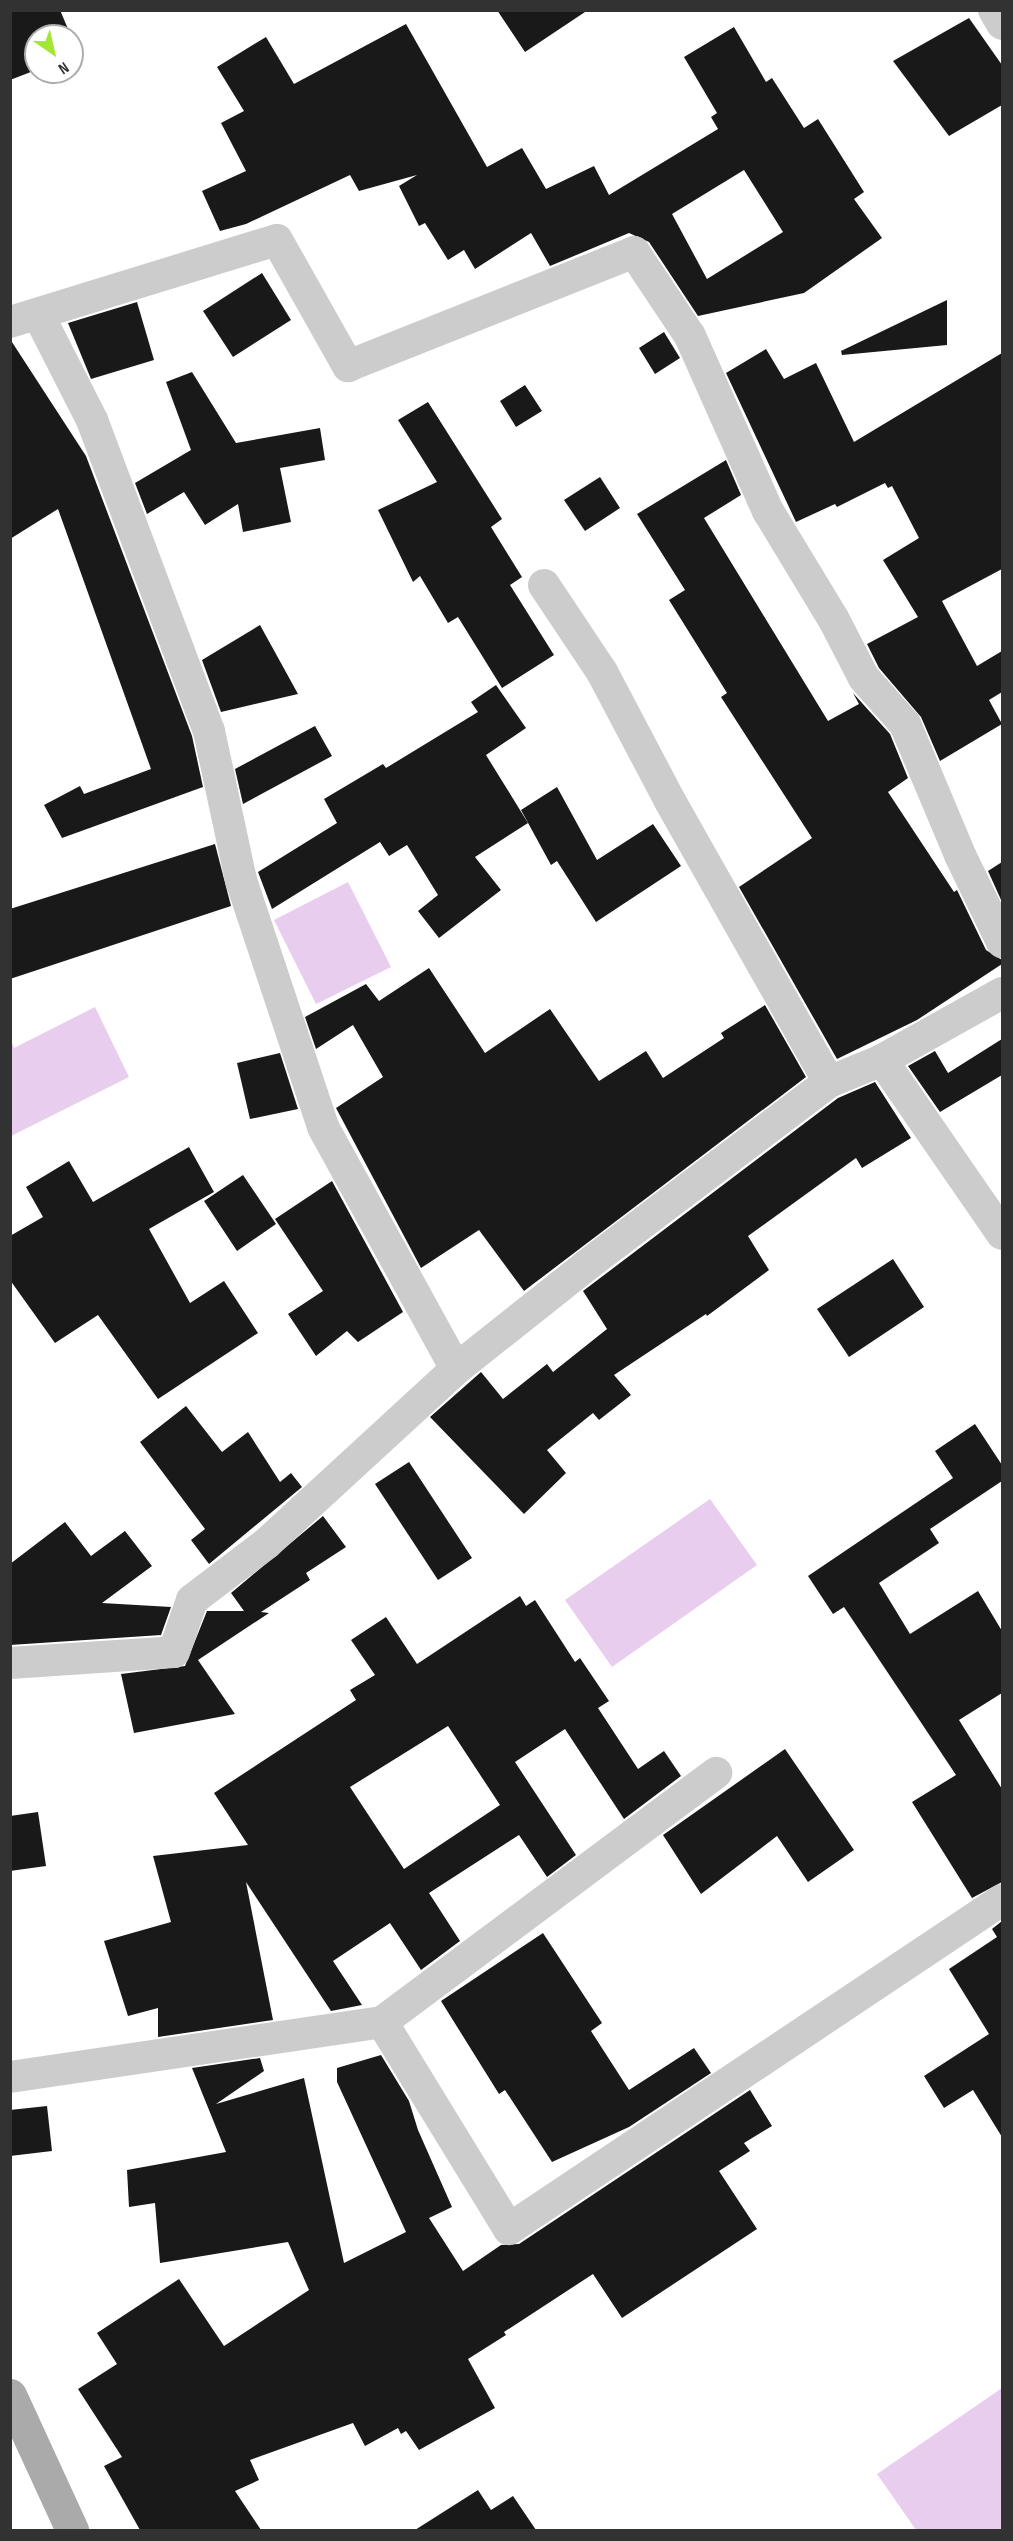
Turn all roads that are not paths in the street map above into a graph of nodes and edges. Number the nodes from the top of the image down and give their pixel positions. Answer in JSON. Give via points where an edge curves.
{"nodes":[{"id":1,"x":994,"y":10,"type":"edge"},
{"id":2,"x":1002,"y":24,"type":"edge"},
{"id":3,"x":24,"y":318,"type":"edge"},
{"id":4,"x":544,"y":585,"type":"dead end"},
{"id":5,"x":1002,"y":942,"type":"edge"},
{"id":6,"x":1002,"y":993,"type":"edge"},
{"id":7,"x":882,"y":1060,"type":"junction"},
{"id":8,"x":829,"y":1082,"type":"junction"},
{"id":9,"x":1002,"y":1234,"type":"edge"},
{"id":10,"x":456,"y":1369,"type":"junction"},
{"id":11,"x":10,"y":1663,"type":"edge"},
{"id":12,"x":716,"y":1773,"type":"dead end"},
{"id":13,"x":1002,"y":1900,"type":"edge"},
{"id":14,"x":382,"y":2022,"type":"junction"},
{"id":15,"x":10,"y":2078,"type":"edge"},
{"id":16,"x":10,"y":2395,"type":"edge"},
{"id":17,"x":72,"y":2530,"type":"edge"}],
"edges":[{"from":1,"to":2,"type":"street"},
{"from":3,"to":5,"type":"street","via":[[277,240],[348,366],[634,252],[690,336],[768,511],[864,678],[904,724]]},
{"from":3,"to":10,"type":"street","via":[[92,420],[209,731],[240,880],[323,1127]]},
{"from":4,"to":8,"type":"street","via":[[602,672]]},
{"from":6,"to":7,"type":"street"},
{"from":7,"to":8,"type":"street"},
{"from":7,"to":9,"type":"street"},
{"from":8,"to":10,"type":"street"},
{"from":10,"to":11,"type":"street","via":[[267,1543],[192,1600],[174,1652]]},
{"from":12,"to":14,"type":"street"},
{"from":13,"to":14,"type":"street","via":[[509,2229]]},
{"from":14,"to":15,"type":"street"},
{"from":16,"to":17,"type":"main road"}]}
